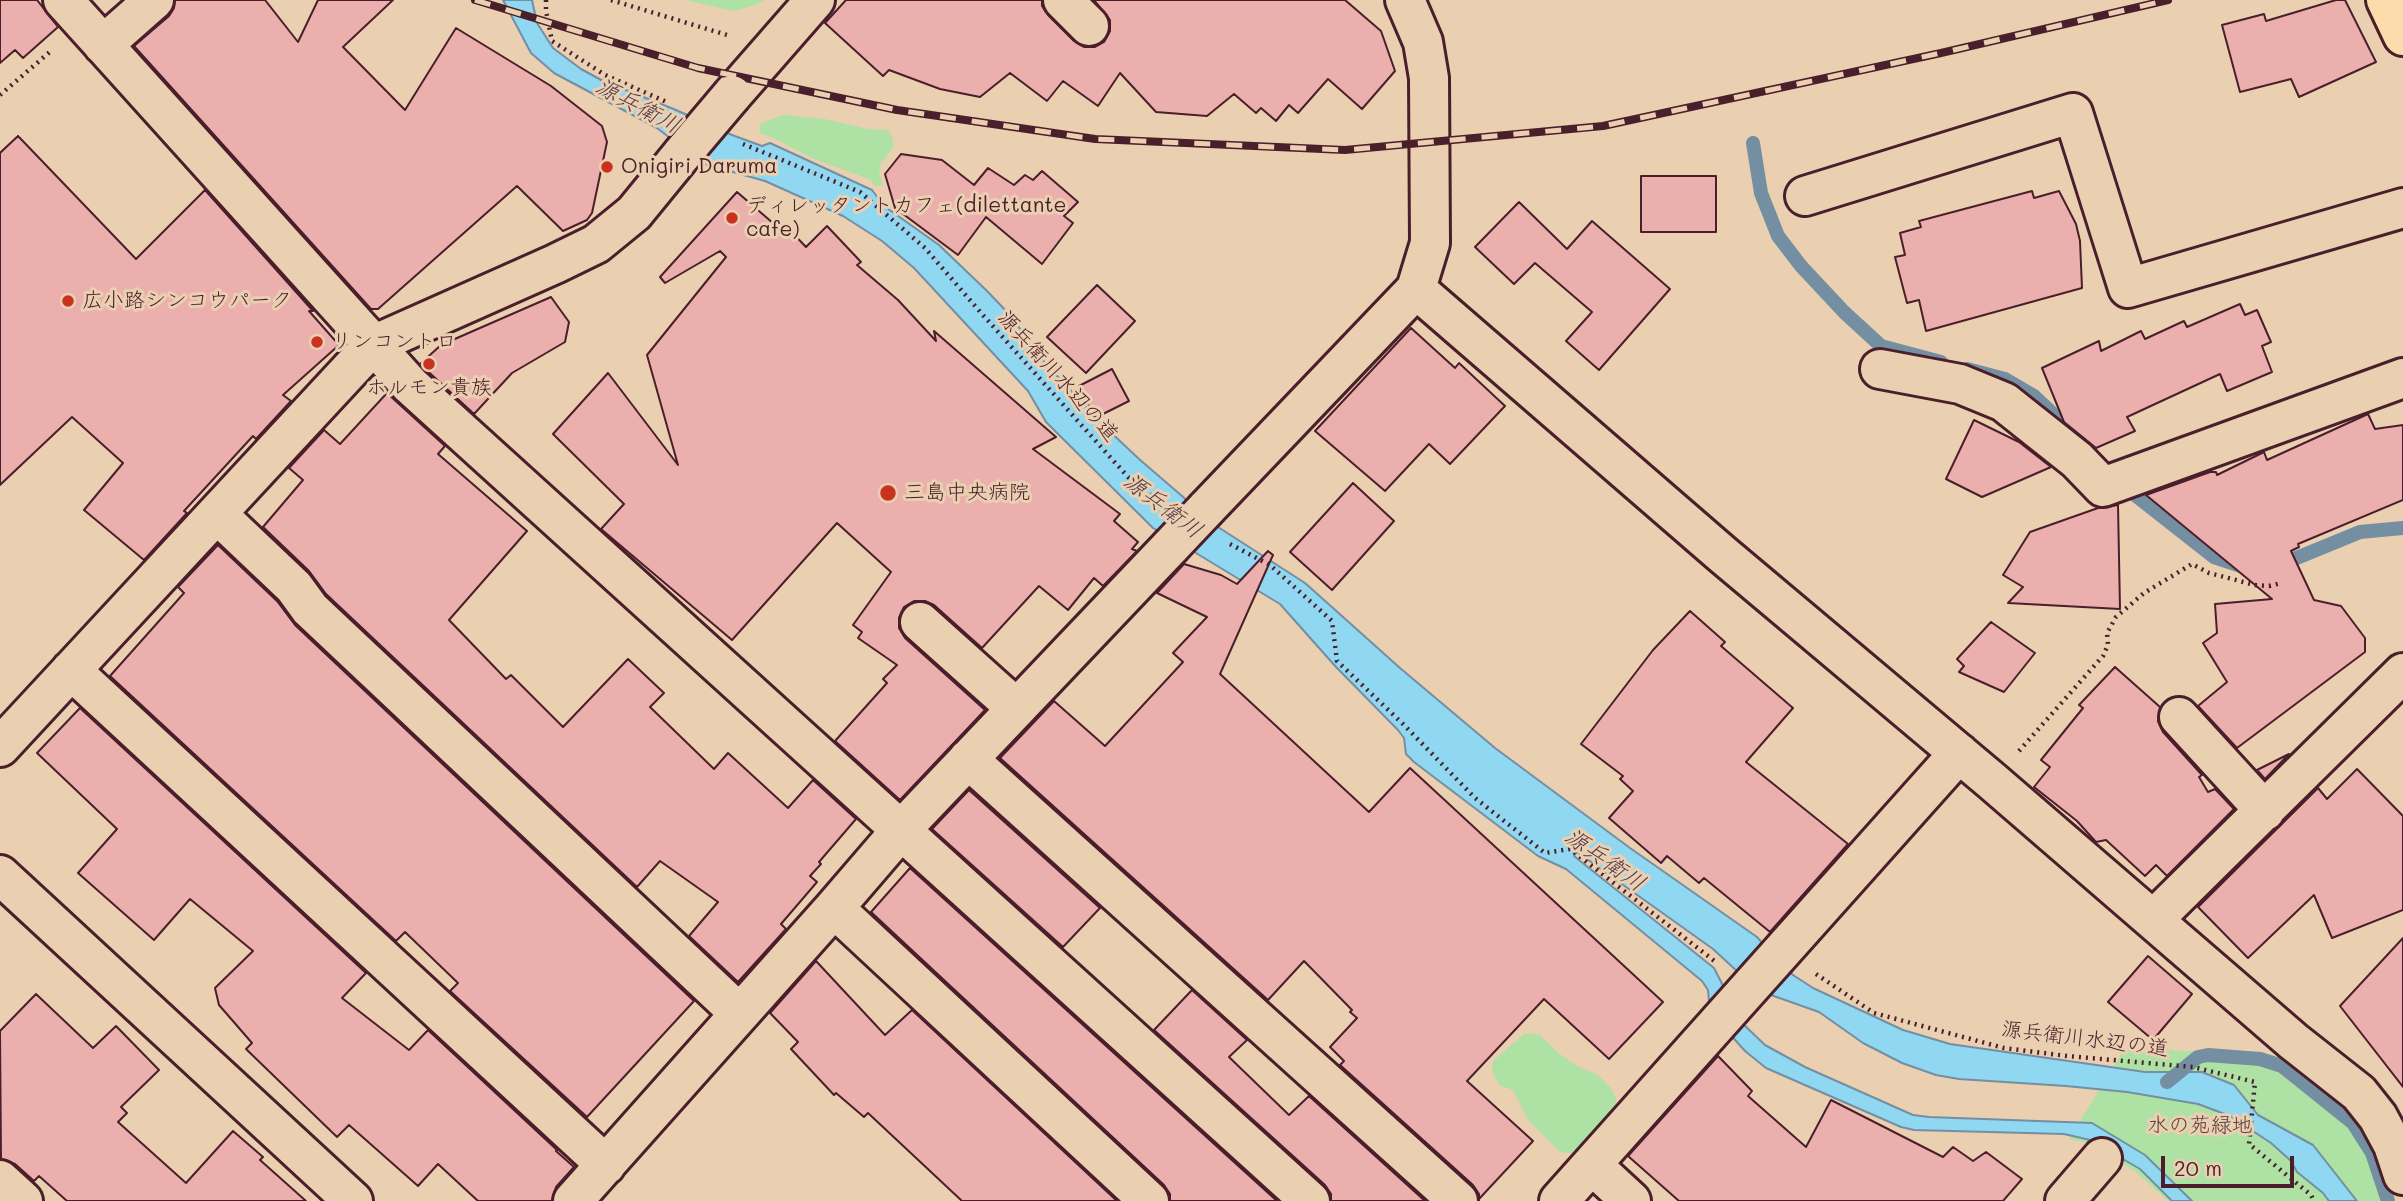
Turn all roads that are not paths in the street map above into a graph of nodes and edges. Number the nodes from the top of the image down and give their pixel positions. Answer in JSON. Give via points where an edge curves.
{"nodes":[{"id":1,"x":153,"y":0,"type":"edge"},
{"id":2,"x":815,"y":0,"type":"edge"},
{"id":3,"x":1405,"y":0,"type":"edge"},
{"id":4,"x":2386,"y":0,"type":"edge"},
{"id":5,"x":83,"y":22,"type":"edge"},
{"id":6,"x":2403,"y":36,"type":"edge"},
{"id":7,"x":1805,"y":196,"type":"dead end"},
{"id":8,"x":2403,"y":208,"type":"edge"},
{"id":9,"x":1416,"y":289,"type":"junction"},
{"id":10,"x":373,"y":345,"type":"junction"},
{"id":11,"x":1880,"y":369,"type":"dead end"},
{"id":12,"x":2403,"y":378,"type":"edge"},
{"id":13,"x":217,"y":514,"type":"junction"},
{"id":14,"x":920,"y":622,"type":"dead end"},
{"id":15,"x":71,"y":670,"type":"junction"},
{"id":16,"x":2403,"y":673,"type":"edge"},
{"id":17,"x":1016,"y":708,"type":"junction"},
{"id":18,"x":2179,"y":717,"type":"dead end"},
{"id":19,"x":0,"y":747,"type":"edge"},
{"id":20,"x":1959,"y":753,"type":"junction"},
{"id":21,"x":968,"y":758,"type":"junction"},
{"id":22,"x":2265,"y":811,"type":"junction"},
{"id":23,"x":901,"y":830,"type":"junction"},
{"id":24,"x":0,"y":875,"type":"edge"},
{"id":25,"x":834,"y":908,"type":"junction"},
{"id":26,"x":2153,"y":920,"type":"junction"},
{"id":27,"x":739,"y":1013,"type":"junction"},
{"id":28,"x":2102,"y":1158,"type":"dead end"},
{"id":29,"x":606,"y":1165,"type":"junction"},
{"id":30,"x":1592,"y":1165,"type":"junction"},
{"id":31,"x":2403,"y":1175,"type":"edge"},
{"id":32,"x":0,"y":1180,"type":"edge"},
{"id":33,"x":23,"y":1201,"type":"edge"},
{"id":34,"x":353,"y":1201,"type":"edge"},
{"id":35,"x":573,"y":1201,"type":"edge"},
{"id":36,"x":1149,"y":1201,"type":"edge"},
{"id":37,"x":1310,"y":1201,"type":"edge"},
{"id":38,"x":1458,"y":1201,"type":"edge"},
{"id":39,"x":1559,"y":1201,"type":"edge"},
{"id":40,"x":1631,"y":1201,"type":"edge"},
{"id":41,"x":2065,"y":1201,"type":"edge"}],
"edges":[{"from":1,"to":5,"type":"street"},
{"from":2,"to":10,"type":"street","bridge":true,"via":[[634,213],[596,244]]},
{"from":3,"to":9,"type":"street","via":[[1423,43],[1429,78],[1430,243]]},
{"from":4,"to":6,"type":"main road"},
{"from":5,"to":10,"type":"street"},
{"from":7,"to":8,"type":"street","via":[[2073,113],[2128,288]]},
{"from":9,"to":17,"type":"street","bridge":true,"via":[[1214,524],[1171,546]]},
{"from":9,"to":20,"type":"street"},
{"from":10,"to":13,"type":"street"},
{"from":10,"to":23,"type":"street","via":[[410,385]]},
{"from":11,"to":12,"type":"street","via":[[1960,384],[2004,402],[2077,460],[2103,487]]},
{"from":13,"to":15,"type":"street"},
{"from":13,"to":27,"type":"street","via":[[294,587],[310,609]]},
{"from":14,"to":17,"type":"street"},
{"from":15,"to":19,"type":"street"},
{"from":15,"to":29,"type":"street"},
{"from":16,"to":22,"type":"street"},
{"from":17,"to":21,"type":"street"},
{"from":18,"to":22,"type":"street"},
{"from":20,"to":26,"type":"street"},
{"from":20,"to":30,"type":"street"},
{"from":21,"to":23,"type":"street"},
{"from":21,"to":38,"type":"street"},
{"from":22,"to":26,"type":"street"},
{"from":23,"to":25,"type":"street"},
{"from":23,"to":37,"type":"street"},
{"from":24,"to":34,"type":"street"},
{"from":25,"to":27,"type":"street"},
{"from":25,"to":36,"type":"street"},
{"from":26,"to":31,"type":"street","via":[[2359,1093],[2378,1117]]},
{"from":27,"to":29,"type":"street"},
{"from":28,"to":41,"type":"street"},
{"from":29,"to":35,"type":"street"},
{"from":30,"to":39,"type":"street"},
{"from":30,"to":40,"type":"street"},
{"from":32,"to":33,"type":"street"}]}
